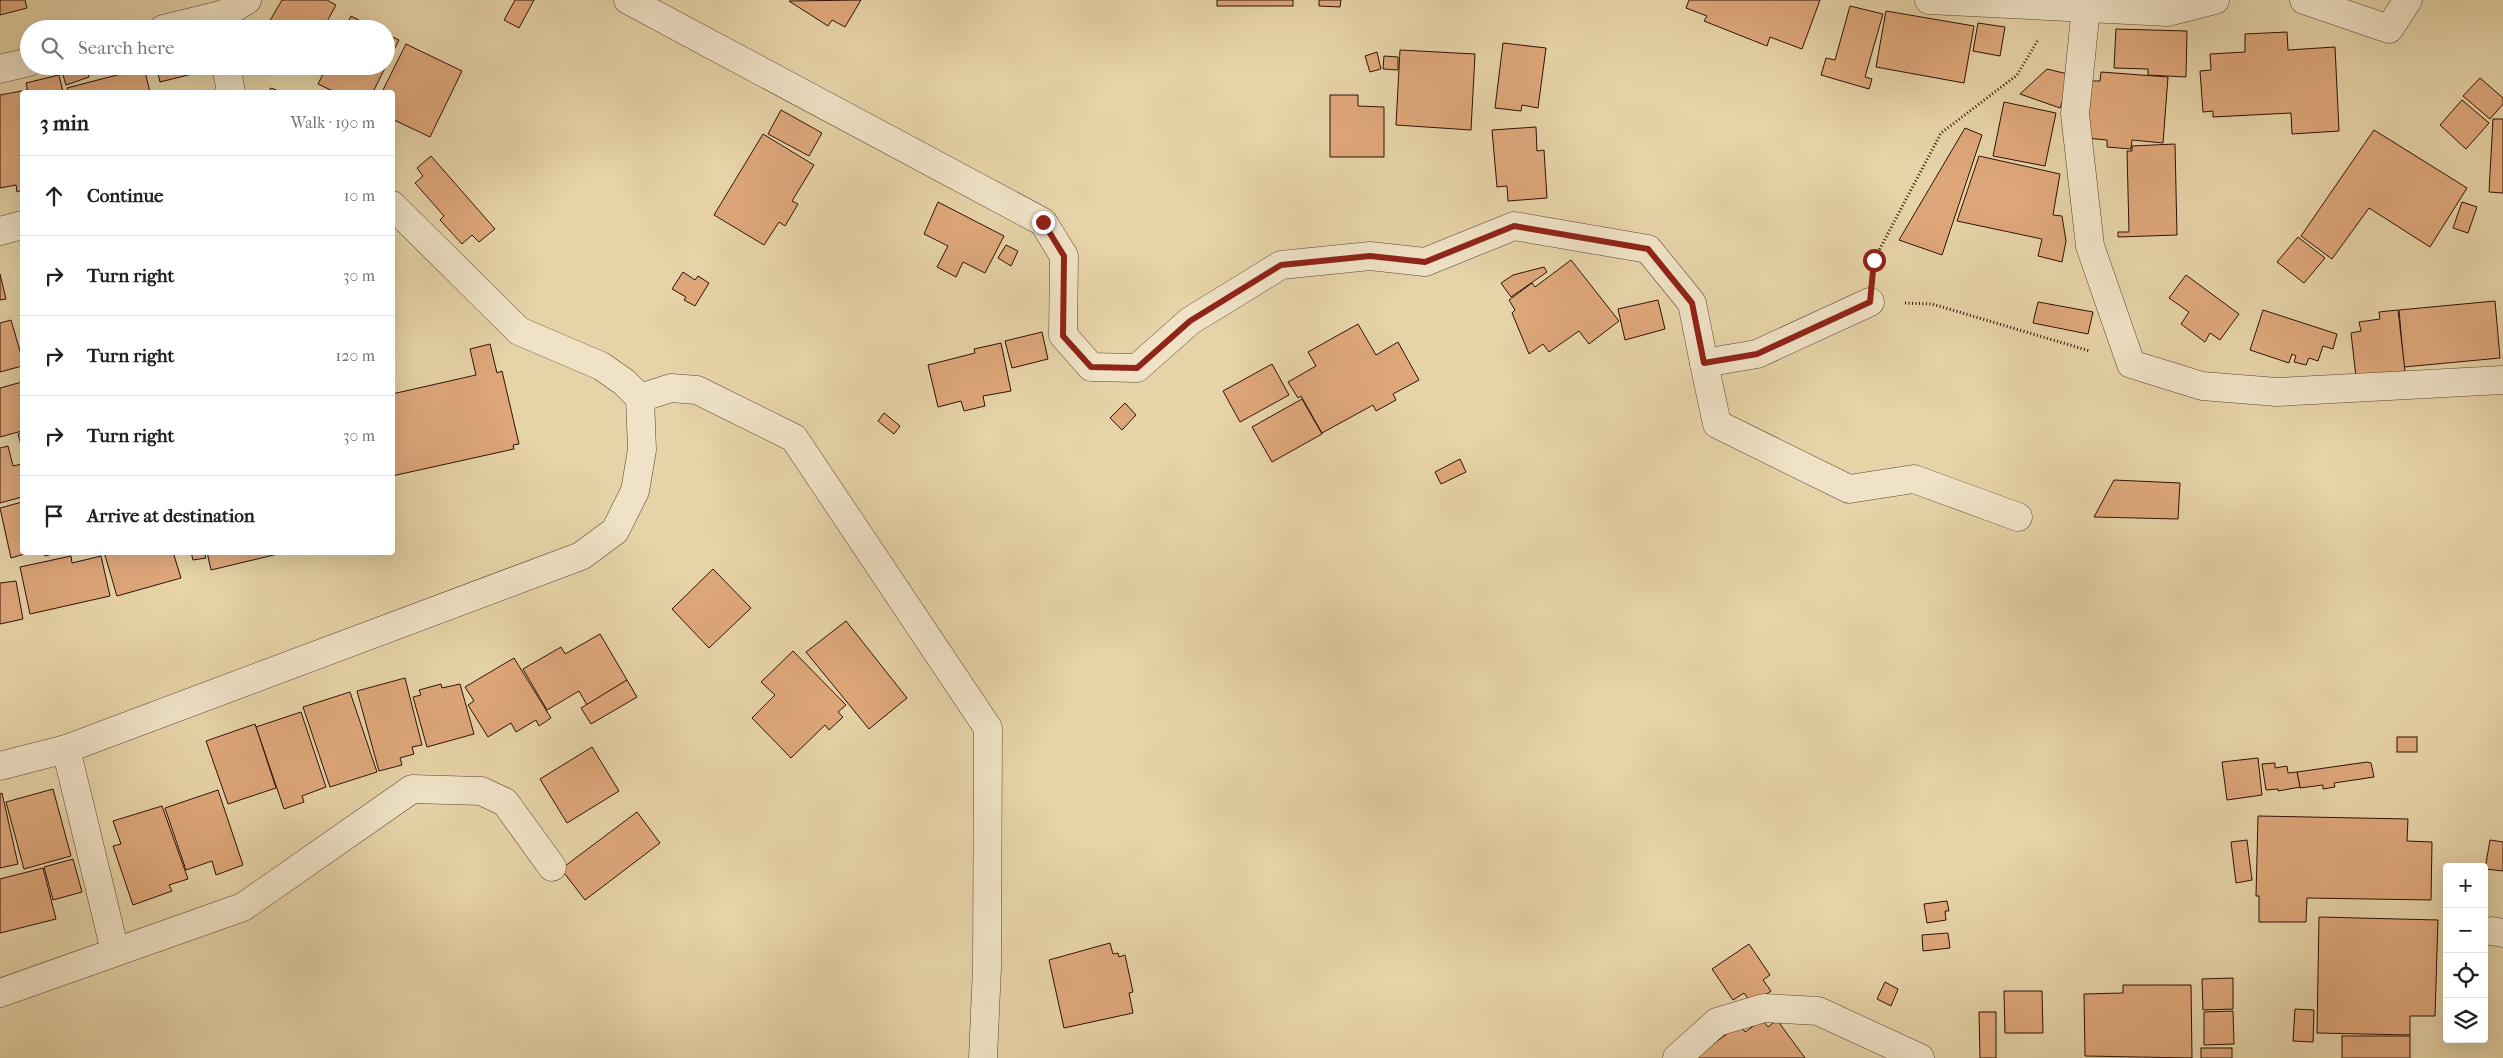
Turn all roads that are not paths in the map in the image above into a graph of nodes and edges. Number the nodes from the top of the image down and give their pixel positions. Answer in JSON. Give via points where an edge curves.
{"nodes":[{"id":1,"x":248,"y":0,"type":"edge"},
{"id":2,"x":628,"y":0,"type":"edge"},
{"id":3,"x":1929,"y":0,"type":"edge"},
{"id":4,"x":2215,"y":0,"type":"edge"},
{"id":5,"x":2304,"y":0,"type":"edge"},
{"id":6,"x":2408,"y":0,"type":"edge"},
{"id":7,"x":2073,"y":7,"type":"junction"},
{"id":8,"x":226,"y":20,"type":"edge"},
{"id":9,"x":20,"y":64,"type":"edge"},
{"id":10,"x":0,"y":69,"type":"edge"},
{"id":11,"x":228,"y":75,"type":"edge"},
{"id":12,"x":231,"y":90,"type":"edge"},
{"id":13,"x":395,"y":207,"type":"edge"},
{"id":14,"x":20,"y":226,"type":"edge"},
{"id":15,"x":0,"y":231,"type":"edge"},
{"id":16,"x":1870,"y":302,"type":"road end"},
{"id":17,"x":1704,"y":363,"type":"junction"},
{"id":18,"x":2503,"y":380,"type":"edge"},
{"id":19,"x":640,"y":398,"type":"junction"},
{"id":20,"x":2018,"y":517,"type":"dead end"},
{"id":21,"x":66,"y":749,"type":"junction"},
{"id":22,"x":0,"y":766,"type":"edge"},
{"id":23,"x":552,"y":867,"type":"dead end"},
{"id":24,"x":116,"y":951,"type":"junction"},
{"id":25,"x":0,"y":993,"type":"edge"},
{"id":26,"x":983,"y":1058,"type":"edge"},
{"id":27,"x":1677,"y":1058,"type":"edge"},
{"id":28,"x":1920,"y":1058,"type":"edge"}],
"edges":[{"from":1,"to":8,"type":"street"},
{"from":2,"to":17,"type":"street","via":[[1043,222],[1064,256],[1063,336],[1091,367],[1137,368],[1190,321],[1281,265],[1370,256],[1425,262],[1514,226],[1648,249],[1692,303]]},
{"from":3,"to":7,"type":"street"},
{"from":4,"to":7,"type":"street","via":[[2168,12]]},
{"from":5,"to":6,"type":"street","via":[[2389,29]]},
{"from":7,"to":18,"type":"street","via":[[2075,114],[2090,246],[2131,364],[2202,386],[2277,392]]},
{"from":9,"to":10,"type":"street"},
{"from":11,"to":12,"type":"street"},
{"from":13,"to":19,"type":"street","via":[[519,331],[601,366]]},
{"from":14,"to":15,"type":"street"},
{"from":16,"to":17,"type":"street","via":[[1757,354]]},
{"from":17,"to":20,"type":"street","via":[[1717,424],[1849,489],[1914,479]]},
{"from":19,"to":21,"type":"street","via":[[642,450],[635,491],[615,531],[581,556]]},
{"from":19,"to":26,"type":"street","via":[[671,388],[697,390],[794,438],[988,728],[987,967]]},
{"from":21,"to":22,"type":"street"},
{"from":21,"to":24,"type":"street"},
{"from":23,"to":24,"type":"street","via":[[505,802],[481,791],[412,789],[243,907]]},
{"from":24,"to":25,"type":"street"},
{"from":27,"to":28,"type":"street","via":[[1717,1022],[1764,1008],[1818,1011]]}]}
